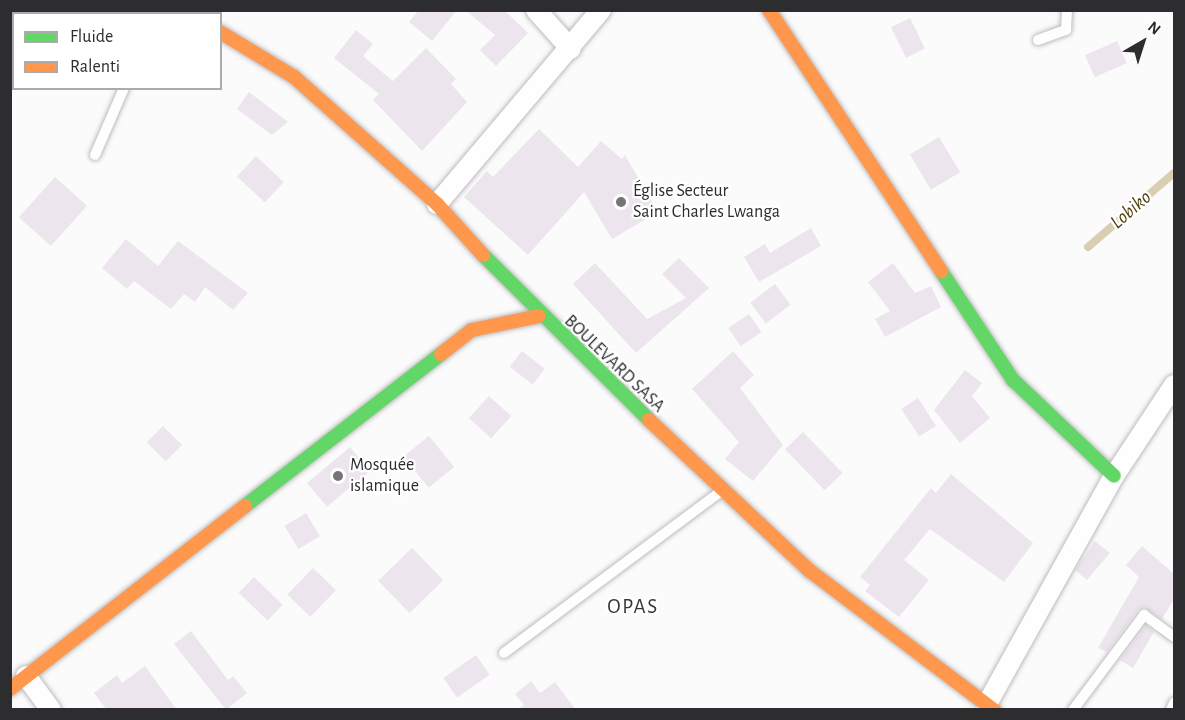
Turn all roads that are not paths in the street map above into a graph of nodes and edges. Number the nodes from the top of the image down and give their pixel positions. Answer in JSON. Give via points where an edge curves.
{"nodes":[{"id":1,"x":536,"y":10,"type":"edge"},
{"id":2,"x":601,"y":10,"type":"edge"},
{"id":3,"x":769,"y":10,"type":"edge"},
{"id":4,"x":1067,"y":10,"type":"edge"},
{"id":5,"x":222,"y":33,"type":"edge"},
{"id":6,"x":1038,"y":40,"type":"dead end"},
{"id":7,"x":571,"y":49,"type":"junction"},
{"id":8,"x":123,"y":90,"type":"edge"},
{"id":9,"x":95,"y":155,"type":"dead end"},
{"id":10,"x":437,"y":204,"type":"junction"},
{"id":11,"x":539,"y":316,"type":"junction"},
{"id":12,"x":1174,"y":385,"type":"edge"},
{"id":13,"x":1114,"y":476,"type":"junction"},
{"id":14,"x":720,"y":492,"type":"junction"},
{"id":15,"x":1174,"y":637,"type":"edge"},
{"id":16,"x":504,"y":653,"type":"dead end"},
{"id":17,"x":26,"y":676,"type":"junction"},
{"id":18,"x":10,"y":689,"type":"edge"},
{"id":19,"x":1174,"y":703,"type":"edge"},
{"id":20,"x":987,"y":708,"type":"edge"},
{"id":21,"x":51,"y":710,"type":"edge"},
{"id":22,"x":1073,"y":710,"type":"edge"},
{"id":23,"x":1172,"y":710,"type":"edge"}],
"edges":[{"from":1,"to":7,"type":"street"},
{"from":2,"to":7,"type":"street"},
{"from":3,"to":13,"type":"street","via":[[1013,380]]},
{"from":4,"to":6,"type":"lane","via":[[1066,30]]},
{"from":5,"to":10,"type":"street","name":"BOULEVARD SASA","via":[[294,76]]},
{"from":7,"to":10,"type":"street"},
{"from":8,"to":9,"type":"lane"},
{"from":10,"to":11,"type":"street","name":"BOULEVARD SASA"},
{"from":11,"to":14,"type":"street","name":"BOULEVARD SASA"},
{"from":11,"to":17,"type":"street","via":[[472,330]]},
{"from":12,"to":13,"type":"street"},
{"from":13,"to":20,"type":"street"},
{"from":14,"to":16,"type":"lane"},
{"from":14,"to":20,"type":"street","name":"BOULEVARD SASA","via":[[810,571]]},
{"from":15,"to":22,"type":"lane","via":[[1144,615]]},
{"from":17,"to":18,"type":"street"},
{"from":17,"to":21,"type":"street"},
{"from":19,"to":23,"type":"lane"}]}
